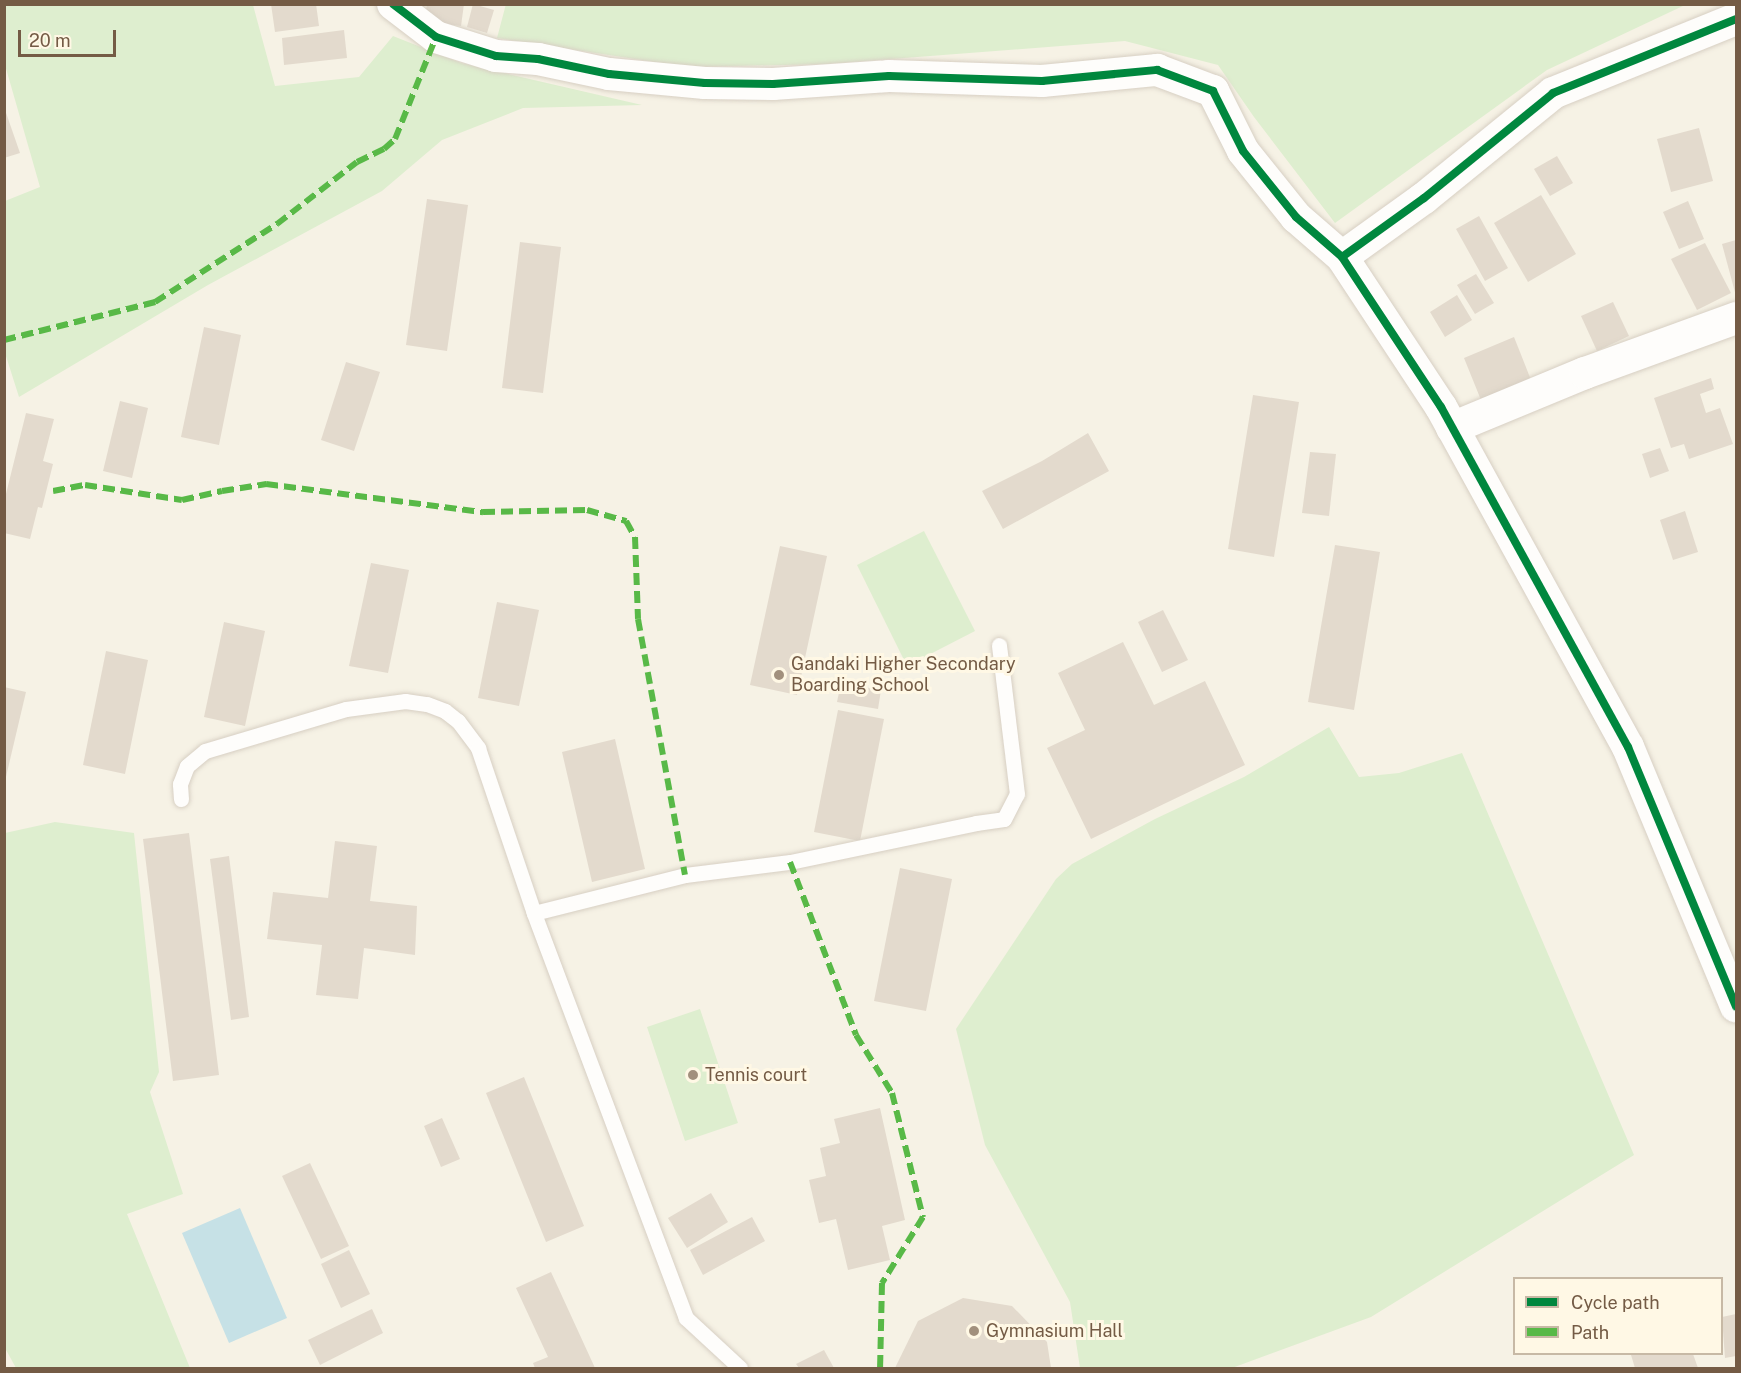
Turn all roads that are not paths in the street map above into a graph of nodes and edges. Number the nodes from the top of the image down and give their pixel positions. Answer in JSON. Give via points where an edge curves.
{"nodes":[{"id":1,"x":393,"y":4,"type":"edge"},
{"id":2,"x":1737,"y":20,"type":"edge"},
{"id":3,"x":1342,"y":256,"type":"junction"},
{"id":4,"x":1737,"y":318,"type":"edge"},
{"id":5,"x":1452,"y":428,"type":"junction"},
{"id":6,"x":999,"y":645,"type":"dead end"},
{"id":7,"x":182,"y":799,"type":"dead end"},
{"id":8,"x":534,"y":913,"type":"junction"},
{"id":9,"x":1730,"y":970,"type":"edge"},
{"id":10,"x":1737,"y":1006,"type":"edge"},
{"id":11,"x":740,"y":1368,"type":"edge"}],
"edges":[{"from":1,"to":3,"type":"street","via":[[436,37],[496,56],[538,59],[609,74],[705,83],[773,84],[889,76],[1042,81],[1157,69],[1213,91],[1243,151],[1296,217]]},
{"from":2,"to":3,"type":"street","via":[[1553,93],[1424,198]]},
{"from":3,"to":5,"type":"street"},
{"from":4,"to":5,"type":"street","via":[[1584,373]]},
{"from":5,"to":9,"type":"street","via":[[1628,747]]},
{"from":6,"to":8,"type":"lane","via":[[1017,794],[1004,819],[790,862],[685,875]]},
{"from":7,"to":8,"type":"lane","via":[[180,784],[187,766],[205,751],[346,710],[405,702],[427,704],[458,721],[478,748]]},
{"from":8,"to":11,"type":"lane","via":[[686,1318]]},
{"from":9,"to":10,"type":"street"}]}
